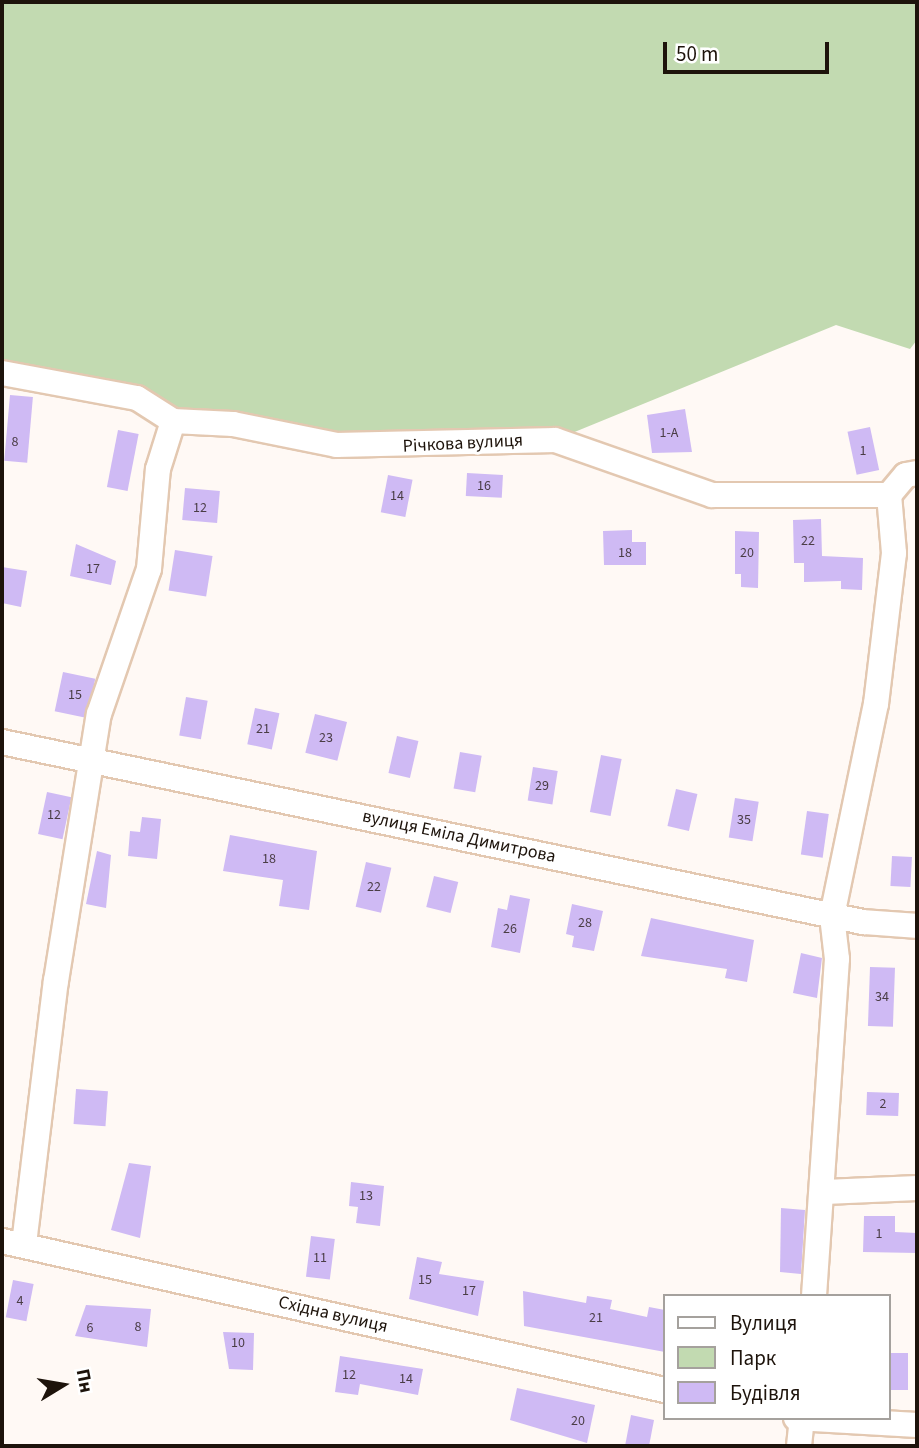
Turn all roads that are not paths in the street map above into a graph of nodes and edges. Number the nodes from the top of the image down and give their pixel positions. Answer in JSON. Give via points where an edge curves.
{"nodes":[{"id":1,"x":2,"y":373,"type":"edge"},
{"id":2,"x":173,"y":421,"type":"junction"},
{"id":3,"x":917,"y":473,"type":"edge"},
{"id":4,"x":889,"y":495,"type":"junction"},
{"id":5,"x":2,"y":742,"type":"edge"},
{"id":6,"x":95,"y":761,"type":"junction"},
{"id":7,"x":832,"y":916,"type":"junction"},
{"id":8,"x":917,"y":926,"type":"edge"},
{"id":9,"x":917,"y":1188,"type":"edge"},
{"id":10,"x":825,"y":1192,"type":"junction"},
{"id":11,"x":13,"y":1243,"type":"edge"},
{"id":12,"x":814,"y":1294,"type":"edge"},
{"id":13,"x":664,"y":1390,"type":"edge"},
{"id":14,"x":800,"y":1420,"type":"edge"},
{"id":15,"x":820,"y":1420,"type":"edge"},
{"id":16,"x":917,"y":1425,"type":"edge"},
{"id":17,"x":799,"y":1446,"type":"edge"}],
"edges":[{"from":1,"to":2,"type":"street","name":"Річкова вулиця","via":[[136,398]]},
{"from":2,"to":4,"type":"street","name":"Річкова вулиця","via":[[233,424],[337,445],[555,440],[712,495]]},
{"from":2,"to":6,"type":"street","via":[[158,469],[149,569],[99,714]]},
{"from":3,"to":4,"type":"street","via":[[906,475]]},
{"from":4,"to":7,"type":"street","via":[[894,553],[876,704]]},
{"from":5,"to":6,"type":"street","name":"вулиця Еміла Димитрова"},
{"from":6,"to":7,"type":"street","name":"вулиця Еміла Димитрова"},
{"from":6,"to":11,"type":"street"},
{"from":7,"to":8,"type":"street","name":"вулиця Еміла Димитрова"},
{"from":7,"to":10,"type":"street","via":[[837,959]]},
{"from":9,"to":10,"type":"street"},
{"from":10,"to":12,"type":"street"},
{"from":11,"to":13,"type":"street","name":"Східна вулиця"},
{"from":14,"to":17,"type":"street"},
{"from":15,"to":16,"type":"street"}]}
